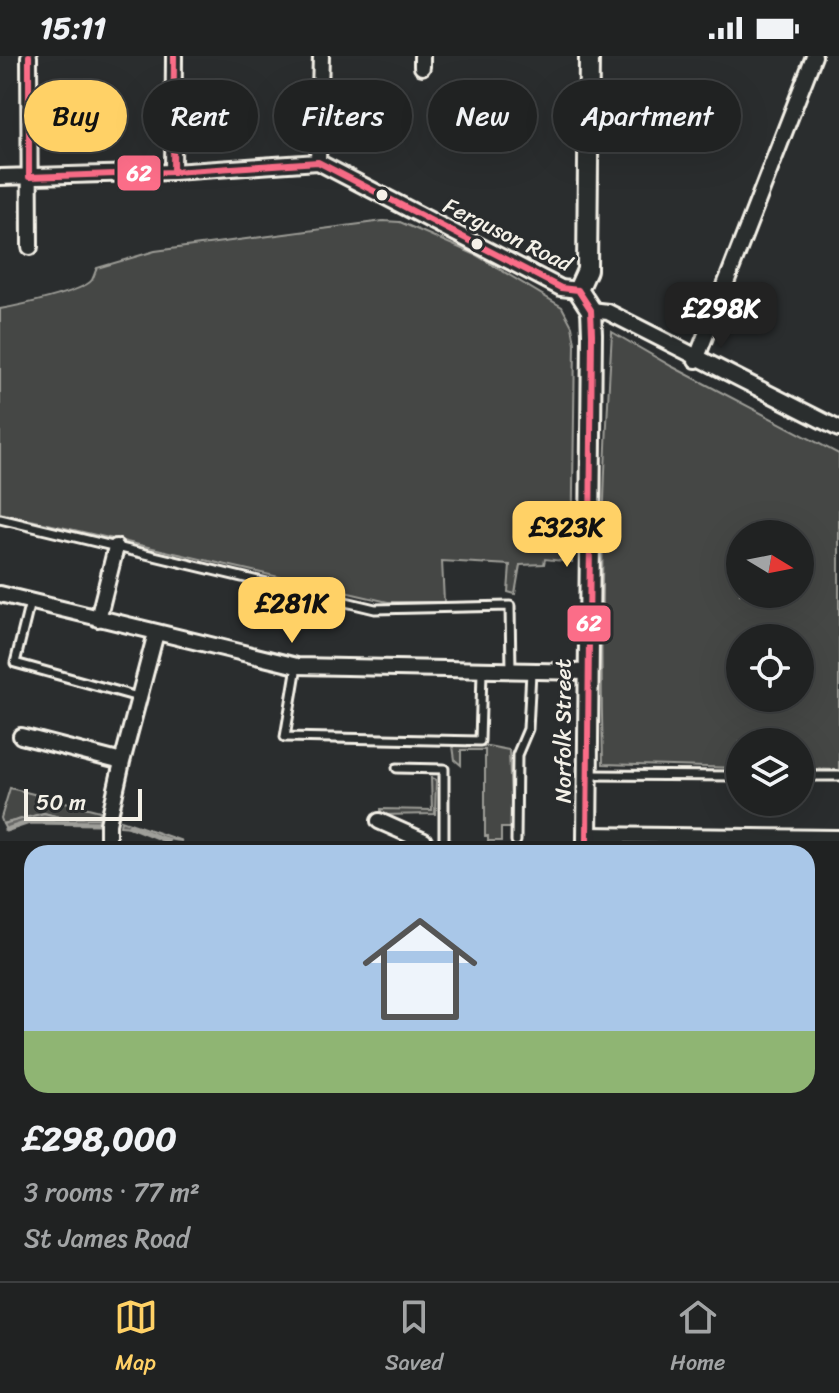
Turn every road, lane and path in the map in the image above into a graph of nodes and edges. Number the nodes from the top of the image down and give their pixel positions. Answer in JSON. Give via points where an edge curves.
{"nodes":[{"id":1,"x":29,"y":56,"type":"edge"},
{"id":2,"x":174,"y":56,"type":"edge"},
{"id":3,"x":321,"y":56,"type":"edge"},
{"id":4,"x":589,"y":56,"type":"edge"},
{"id":5,"x":814,"y":56,"type":"edge"},
{"id":6,"x":318,"y":162,"type":"junction"},
{"id":7,"x":173,"y":172,"type":"junction"},
{"id":8,"x":0,"y":177,"type":"edge"},
{"id":9,"x":29,"y":177,"type":"junction"},
{"id":10,"x":30,"y":247,"type":"dead end"},
{"id":11,"x":578,"y":290,"type":"junction"},
{"id":12,"x":591,"y":310,"type":"junction"},
{"id":13,"x":696,"y":360,"type":"junction"},
{"id":14,"x":839,"y":429,"type":"edge"},
{"id":15,"x":0,"y":519,"type":"edge"},
{"id":16,"x":116,"y":547,"type":"junction"},
{"id":17,"x":0,"y":594,"type":"edge"},
{"id":18,"x":30,"y":602,"type":"junction"},
{"id":19,"x":98,"y":619,"type":"junction"},
{"id":20,"x":156,"y":633,"type":"junction"},
{"id":21,"x":297,"y":666,"type":"junction"},
{"id":22,"x":482,"y":672,"type":"junction"},
{"id":23,"x":511,"y":672,"type":"junction"},
{"id":24,"x":531,"y":672,"type":"junction"},
{"id":25,"x":587,"y":672,"type":"junction"},
{"id":26,"x":138,"y":697,"type":"junction"},
{"id":27,"x":21,"y":736,"type":"dead end"},
{"id":28,"x":122,"y":762,"type":"junction"},
{"id":29,"x":397,"y":768,"type":"dead end"},
{"id":30,"x":588,"y":775,"type":"junction"},
{"id":31,"x":726,"y":776,"type":"edge"},
{"id":32,"x":814,"y":776,"type":"edge"},
{"id":33,"x":839,"y":776,"type":"edge"},
{"id":34,"x":379,"y":821,"type":"dead end"},
{"id":35,"x":587,"y":838,"type":"edge"},
{"id":36,"x":839,"y":838,"type":"edge"},
{"id":37,"x":108,"y":841,"type":"edge"},
{"id":38,"x":424,"y":841,"type":"edge"},
{"id":39,"x":444,"y":841,"type":"edge"},
{"id":40,"x":516,"y":841,"type":"edge"}],
"edges":[{"from":1,"to":9,"type":"street"},
{"from":2,"to":7,"type":"street"},
{"from":3,"to":6,"type":"street"},
{"from":4,"to":11,"type":"street","via":[[587,270]]},
{"from":5,"to":13,"type":"street"},
{"from":6,"to":7,"type":"street"},
{"from":6,"to":11,"type":"street","name":"Ferguson Road","via":[[561,288]]},
{"from":7,"to":9,"type":"street"},
{"from":8,"to":9,"type":"street"},
{"from":9,"to":10,"type":"street"},
{"from":11,"to":12,"type":"street"},
{"from":12,"to":13,"type":"street","via":[[608,312]]},
{"from":12,"to":25,"type":"street","name":"Norfolk Street"},
{"from":13,"to":14,"type":"street"},
{"from":15,"to":16,"type":"lane"},
{"from":16,"to":19,"type":"street"},
{"from":16,"to":23,"type":"lane","via":[[375,609],[510,606]]},
{"from":17,"to":18,"type":"street"},
{"from":18,"to":19,"type":"street"},
{"from":18,"to":26,"type":"lane","via":[[15,663]]},
{"from":19,"to":20,"type":"street"},
{"from":20,"to":21,"type":"street"},
{"from":20,"to":26,"type":"street"},
{"from":21,"to":22,"type":"street"},
{"from":21,"to":22,"type":"lane","via":[[285,737],[480,741]]},
{"from":22,"to":23,"type":"street"},
{"from":23,"to":24,"type":"street"},
{"from":24,"to":25,"type":"street"},
{"from":24,"to":40,"type":"lane","via":[[528,729],[517,755]]},
{"from":25,"to":30,"type":"street","name":"Norfolk Street"},
{"from":26,"to":28,"type":"street"},
{"from":27,"to":28,"type":"street"},
{"from":28,"to":37,"type":"street"},
{"from":29,"to":39,"type":"lane","via":[[444,769]]},
{"from":30,"to":31,"type":"lane"},
{"from":30,"to":35,"type":"street","name":"Norfolk Street"},
{"from":32,"to":33,"type":"lane"},
{"from":34,"to":38,"type":"street"},
{"from":35,"to":36,"type":"street"}]}
